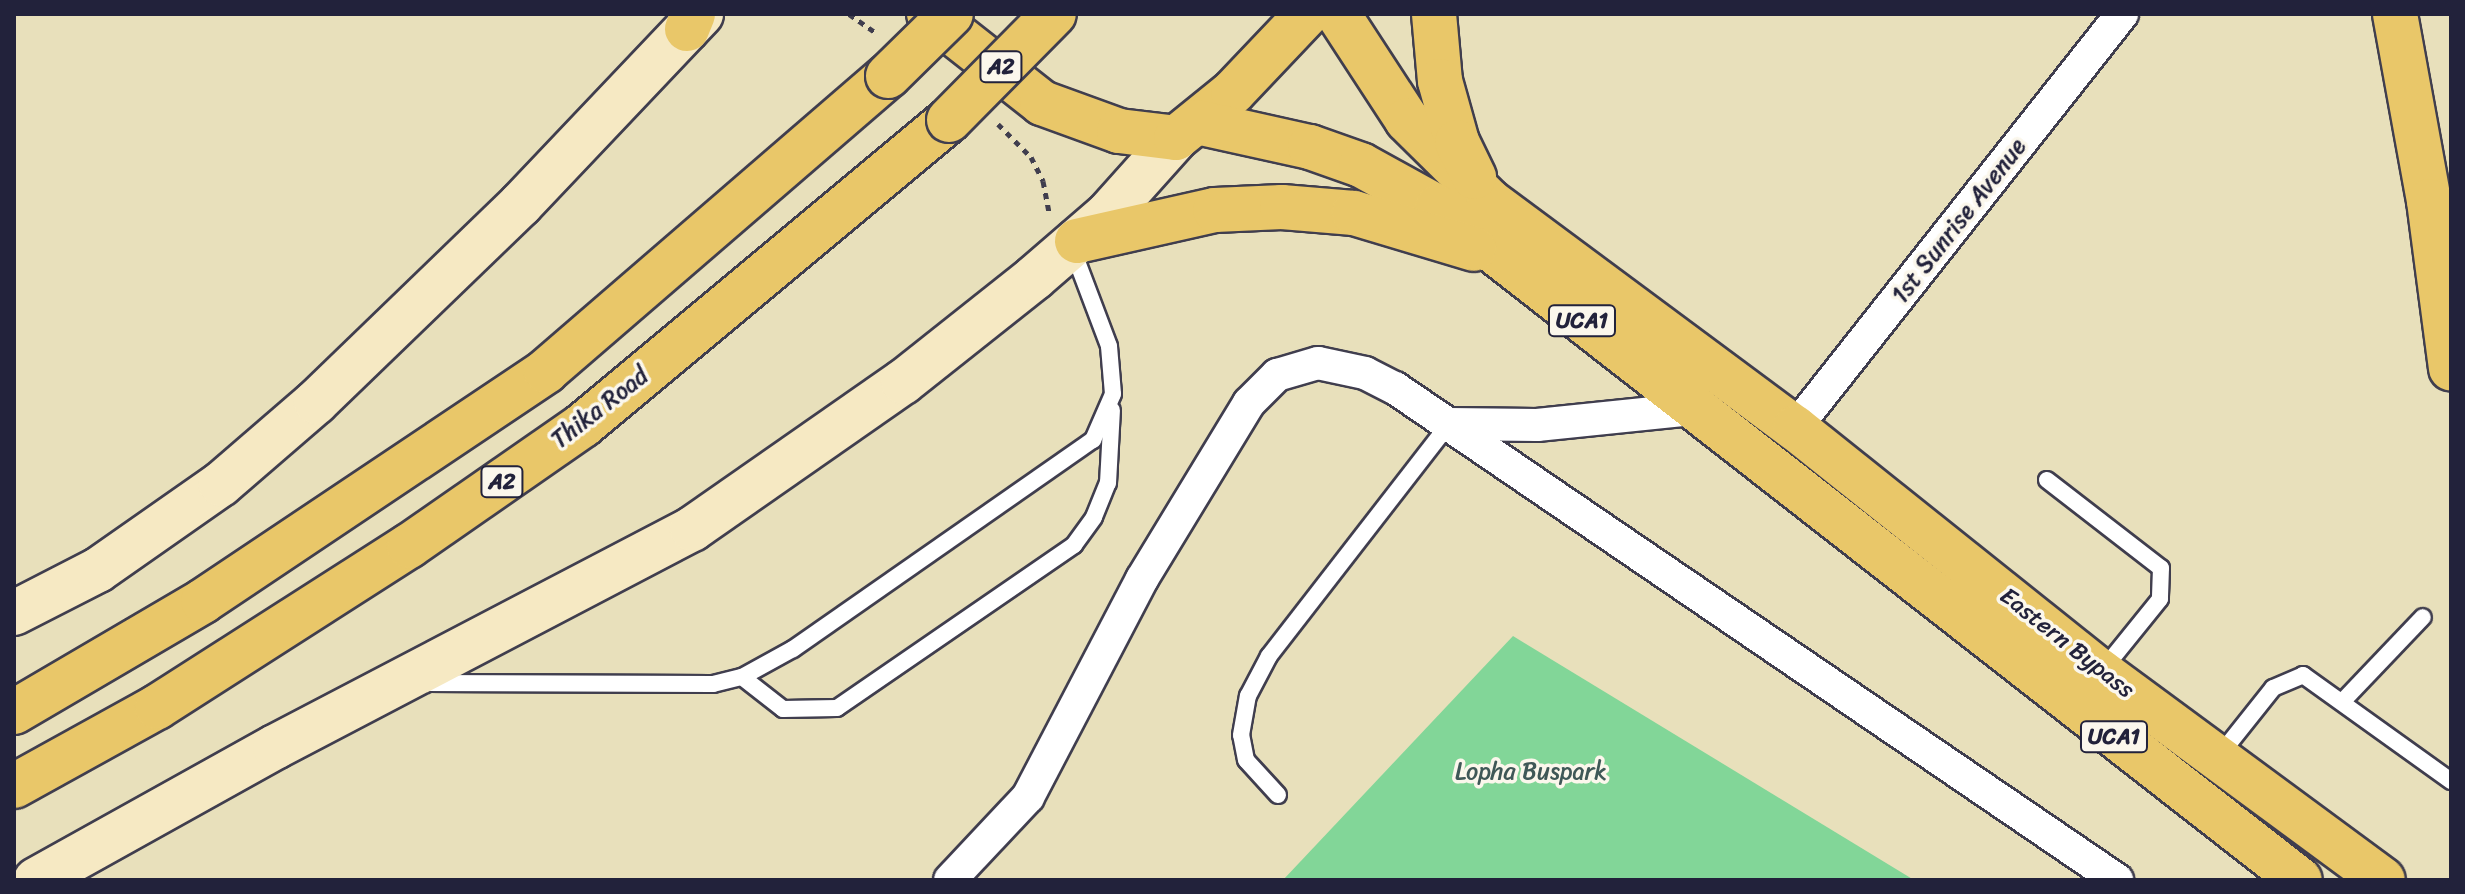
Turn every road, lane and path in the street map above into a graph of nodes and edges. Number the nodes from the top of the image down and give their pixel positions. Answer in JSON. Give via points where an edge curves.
{"nodes":[{"id":1,"x":929,"y":14,"type":"edge"},
{"id":2,"x":951,"y":14,"type":"edge"},
{"id":3,"x":1054,"y":14,"type":"edge"},
{"id":4,"x":1307,"y":14,"type":"edge"},
{"id":5,"x":1338,"y":14,"type":"edge"},
{"id":6,"x":1434,"y":14,"type":"edge"},
{"id":7,"x":2122,"y":14,"type":"edge"},
{"id":8,"x":2395,"y":14,"type":"edge"},
{"id":9,"x":694,"y":19,"type":"edge"},
{"id":10,"x":1186,"y":130,"type":"junction"},
{"id":11,"x":1489,"y":201,"type":"junction"},
{"id":12,"x":2440,"y":208,"type":"edge"},
{"id":13,"x":1074,"y":244,"type":"junction"},
{"id":14,"x":1503,"y":258,"type":"junction"},
{"id":15,"x":2451,"y":369,"type":"edge"},
{"id":16,"x":1113,"y":394,"type":"junction"},
{"id":17,"x":1692,"y":409,"type":"junction"},
{"id":18,"x":1449,"y":424,"type":"junction"},
{"id":19,"x":1795,"y":428,"type":"junction"},
{"id":20,"x":2047,"y":480,"type":"dead end"},
{"id":21,"x":14,"y":613,"type":"edge"},
{"id":22,"x":2423,"y":617,"type":"dead end"},
{"id":23,"x":2101,"y":672,"type":"junction"},
{"id":24,"x":742,"y":677,"type":"junction"},
{"id":25,"x":400,"y":683,"type":"junction"},
{"id":26,"x":2342,"y":702,"type":"junction"},
{"id":27,"x":14,"y":712,"type":"edge"},
{"id":28,"x":2218,"y":758,"type":"junction"},
{"id":29,"x":2451,"y":781,"type":"edge"},
{"id":30,"x":14,"y":786,"type":"edge"},
{"id":31,"x":1278,"y":795,"type":"dead end"},
{"id":32,"x":36,"y":880,"type":"edge"},
{"id":33,"x":950,"y":880,"type":"edge"},
{"id":34,"x":2117,"y":880,"type":"edge"},
{"id":35,"x":2300,"y":880,"type":"edge"},
{"id":36,"x":2383,"y":880,"type":"edge"}],
"edges":[{"from":1,"to":10,"type":"main road","via":[[1042,103],[1119,131]]},
{"from":2,"to":27,"type":"main road","bridge":true,"via":[[888,76],[546,371],[203,601]]},
{"from":3,"to":30,"type":"main road","name":"Thika Road","number":"A2","bridge":true,"via":[[949,120],[583,425],[409,546],[171,698]]},
{"from":4,"to":10,"type":"main road"},
{"from":5,"to":11,"type":"main road","number":"UCA1","via":[[1407,120]]},
{"from":6,"to":11,"type":"main road","via":[[1440,81],[1457,142]]},
{"from":7,"to":19,"type":"street","name":"1st Sunrise Avenue"},
{"from":8,"to":12,"type":"main road"},
{"from":9,"to":21,"type":"main road","via":[[520,205],[316,402],[197,502],[98,570]]},
{"from":10,"to":13,"type":"main road"},
{"from":10,"to":14,"type":"main road","number":"UCA1","via":[[1310,147],[1361,165],[1437,207]]},
{"from":11,"to":19,"type":"main road","number":"UCA1"},
{"from":12,"to":15,"type":"main road"},
{"from":13,"to":14,"type":"main road","via":[[1215,210],[1282,207],[1354,213]]},
{"from":13,"to":16,"type":"lane","via":[[1109,346]]},
{"from":13,"to":25,"type":"main road","via":[[903,382],[692,529]]},
{"from":14,"to":17,"type":"main road","number":"UCA1"},
{"from":16,"to":24,"type":"lane","via":[[1093,440],[793,649]]},
{"from":16,"to":24,"type":"lane","via":[[1108,483],[1094,517],[1074,545],[837,708],[783,709]]},
{"from":17,"to":18,"type":"street","via":[[1537,425]]},
{"from":17,"to":35,"type":"main road","name":"Eastern Bypass","number":"UCA1"},
{"from":18,"to":31,"type":"lane","via":[[1269,656],[1248,696],[1241,735],[1246,760]]},
{"from":18,"to":33,"type":"street","via":[[1395,388],[1342,366],[1303,365],[1261,387],[1142,579],[1028,797]]},
{"from":18,"to":34,"type":"street"},
{"from":19,"to":23,"type":"main road","name":"Eastern Bypass","number":"UCA1"},
{"from":20,"to":23,"type":"lane","via":[[2161,568],[2160,599]]},
{"from":22,"to":26,"type":"lane"},
{"from":23,"to":28,"type":"main road","name":"Eastern Bypass","number":"UCA1"},
{"from":24,"to":25,"type":"lane","via":[[713,684]]},
{"from":25,"to":32,"type":"main road"},
{"from":26,"to":28,"type":"lane","via":[[2303,675],[2288,677],[2273,688]]},
{"from":26,"to":29,"type":"lane"},
{"from":28,"to":36,"type":"main road","name":"Eastern Bypass","number":"UCA1"}]}
